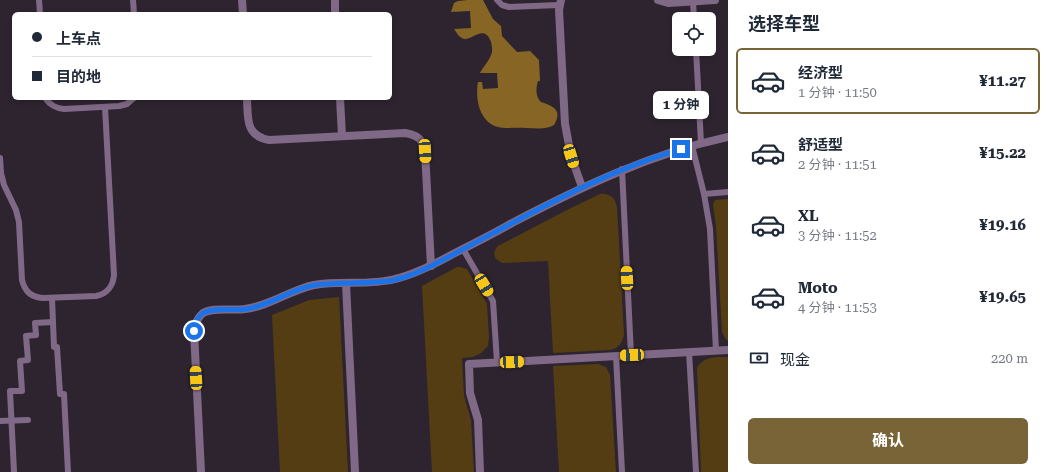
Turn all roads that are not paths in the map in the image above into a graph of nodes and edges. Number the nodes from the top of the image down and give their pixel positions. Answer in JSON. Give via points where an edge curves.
{"nodes":[{"id":1,"x":39,"y":0,"type":"edge"},
{"id":2,"x":133,"y":0,"type":"edge"},
{"id":3,"x":242,"y":0,"type":"edge"},
{"id":4,"x":335,"y":0,"type":"edge"},
{"id":5,"x":496,"y":0,"type":"edge"},
{"id":6,"x":658,"y":0,"type":"edge"},
{"id":7,"x":715,"y":0,"type":"edge"},
{"id":8,"x":693,"y":1,"type":"junction"},
{"id":9,"x":560,"y":3,"type":"edge"},
{"id":10,"x":40,"y":12,"type":"edge"},
{"id":11,"x":134,"y":12,"type":"edge"},
{"id":12,"x":243,"y":12,"type":"edge"},
{"id":13,"x":336,"y":12,"type":"edge"},
{"id":14,"x":694,"y":12,"type":"edge"},
{"id":15,"x":696,"y":56,"type":"edge"},
{"id":16,"x":47,"y":100,"type":"edge"},
{"id":17,"x":132,"y":100,"type":"edge"},
{"id":18,"x":247,"y":100,"type":"edge"},
{"id":19,"x":340,"y":100,"type":"edge"},
{"id":20,"x":105,"y":107,"type":"junction"},
{"id":21,"x":342,"y":136,"type":"junction"},
{"id":22,"x":728,"y":136,"type":"edge"},
{"id":23,"x":701,"y":143,"type":"junction"},
{"id":24,"x":692,"y":146,"type":"junction"},
{"id":25,"x":0,"y":158,"type":"edge"},
{"id":26,"x":622,"y":169,"type":"junction"},
{"id":27,"x":582,"y":187,"type":"junction"},
{"id":28,"x":728,"y":192,"type":"edge"},
{"id":29,"x":704,"y":194,"type":"junction"},
{"id":30,"x":463,"y":249,"type":"junction"},
{"id":31,"x":431,"y":266,"type":"junction"},
{"id":32,"x":346,"y":284,"type":"junction"},
{"id":33,"x":52,"y":298,"type":"junction"},
{"id":34,"x":53,"y":322,"type":"junction"},
{"id":35,"x":728,"y":350,"type":"edge"},
{"id":36,"x":716,"y":351,"type":"junction"},
{"id":37,"x":689,"y":352,"type":"junction"},
{"id":38,"x":632,"y":355,"type":"junction"},
{"id":39,"x":616,"y":356,"type":"junction"},
{"id":40,"x":497,"y":362,"type":"junction"},
{"id":41,"x":28,"y":420,"type":"dead end"},
{"id":42,"x":0,"y":421,"type":"edge"},
{"id":43,"x":11,"y":421,"type":"junction"},
{"id":44,"x":14,"y":472,"type":"edge"},
{"id":45,"x":68,"y":472,"type":"edge"},
{"id":46,"x":201,"y":472,"type":"edge"},
{"id":47,"x":356,"y":472,"type":"edge"},
{"id":48,"x":480,"y":472,"type":"edge"},
{"id":49,"x":622,"y":472,"type":"edge"},
{"id":50,"x":696,"y":472,"type":"edge"}],
"edges":[{"from":1,"to":10,"type":"lane"},
{"from":2,"to":11,"type":"lane"},
{"from":3,"to":12,"type":"street"},
{"from":4,"to":13,"type":"street"},
{"from":5,"to":9,"type":"lane","via":[[509,7]]},
{"from":6,"to":8,"type":"street"},
{"from":7,"to":8,"type":"street"},
{"from":8,"to":14,"type":"lane"},
{"from":9,"to":27,"type":"street","via":[[565,124],[571,156]]},
{"from":15,"to":23,"type":"lane"},
{"from":16,"to":20,"type":"lane","via":[[56,108],[64,109]]},
{"from":17,"to":20,"type":"lane","via":[[127,104]]},
{"from":18,"to":21,"type":"street","via":[[250,129],[261,139]]},
{"from":19,"to":21,"type":"street"},
{"from":20,"to":33,"type":"lane","via":[[114,280],[109,290],[100,295]]},
{"from":21,"to":31,"type":"street","via":[[405,133],[413,134],[424,144]]},
{"from":22,"to":23,"type":"street"},
{"from":23,"to":24,"type":"street"},
{"from":24,"to":26,"type":"street"},
{"from":24,"to":29,"type":"lane"},
{"from":25,"to":33,"type":"lane","via":[[4,185],[19,222],[24,288],[35,297]]},
{"from":26,"to":27,"type":"street"},
{"from":26,"to":38,"type":"lane"},
{"from":27,"to":30,"type":"street"},
{"from":28,"to":29,"type":"lane"},
{"from":29,"to":36,"type":"lane","via":[[710,229]]},
{"from":30,"to":31,"type":"street"},
{"from":30,"to":40,"type":"lane","via":[[493,301]]},
{"from":31,"to":32,"type":"street","via":[[394,280]]},
{"from":32,"to":46,"type":"street","via":[[315,285],[298,289],[263,305],[212,311],[198,317],[194,331]]},
{"from":32,"to":47,"type":"street"},
{"from":33,"to":34,"type":"lane"},
{"from":34,"to":43,"type":"lane","via":[[35,323],[36,335],[26,336],[28,360],[20,361],[22,391],[10,391]]},
{"from":34,"to":45,"type":"lane","via":[[54,347],[58,347],[60,394],[64,394]]},
{"from":35,"to":36,"type":"street"},
{"from":36,"to":37,"type":"street"},
{"from":37,"to":38,"type":"street"},
{"from":37,"to":50,"type":"lane"},
{"from":38,"to":39,"type":"street"},
{"from":39,"to":40,"type":"street"},
{"from":39,"to":49,"type":"lane"},
{"from":40,"to":48,"type":"street","via":[[469,364],[470,393],[478,420]]},
{"from":41,"to":43,"type":"lane"},
{"from":42,"to":43,"type":"lane"},
{"from":43,"to":44,"type":"lane"}]}
